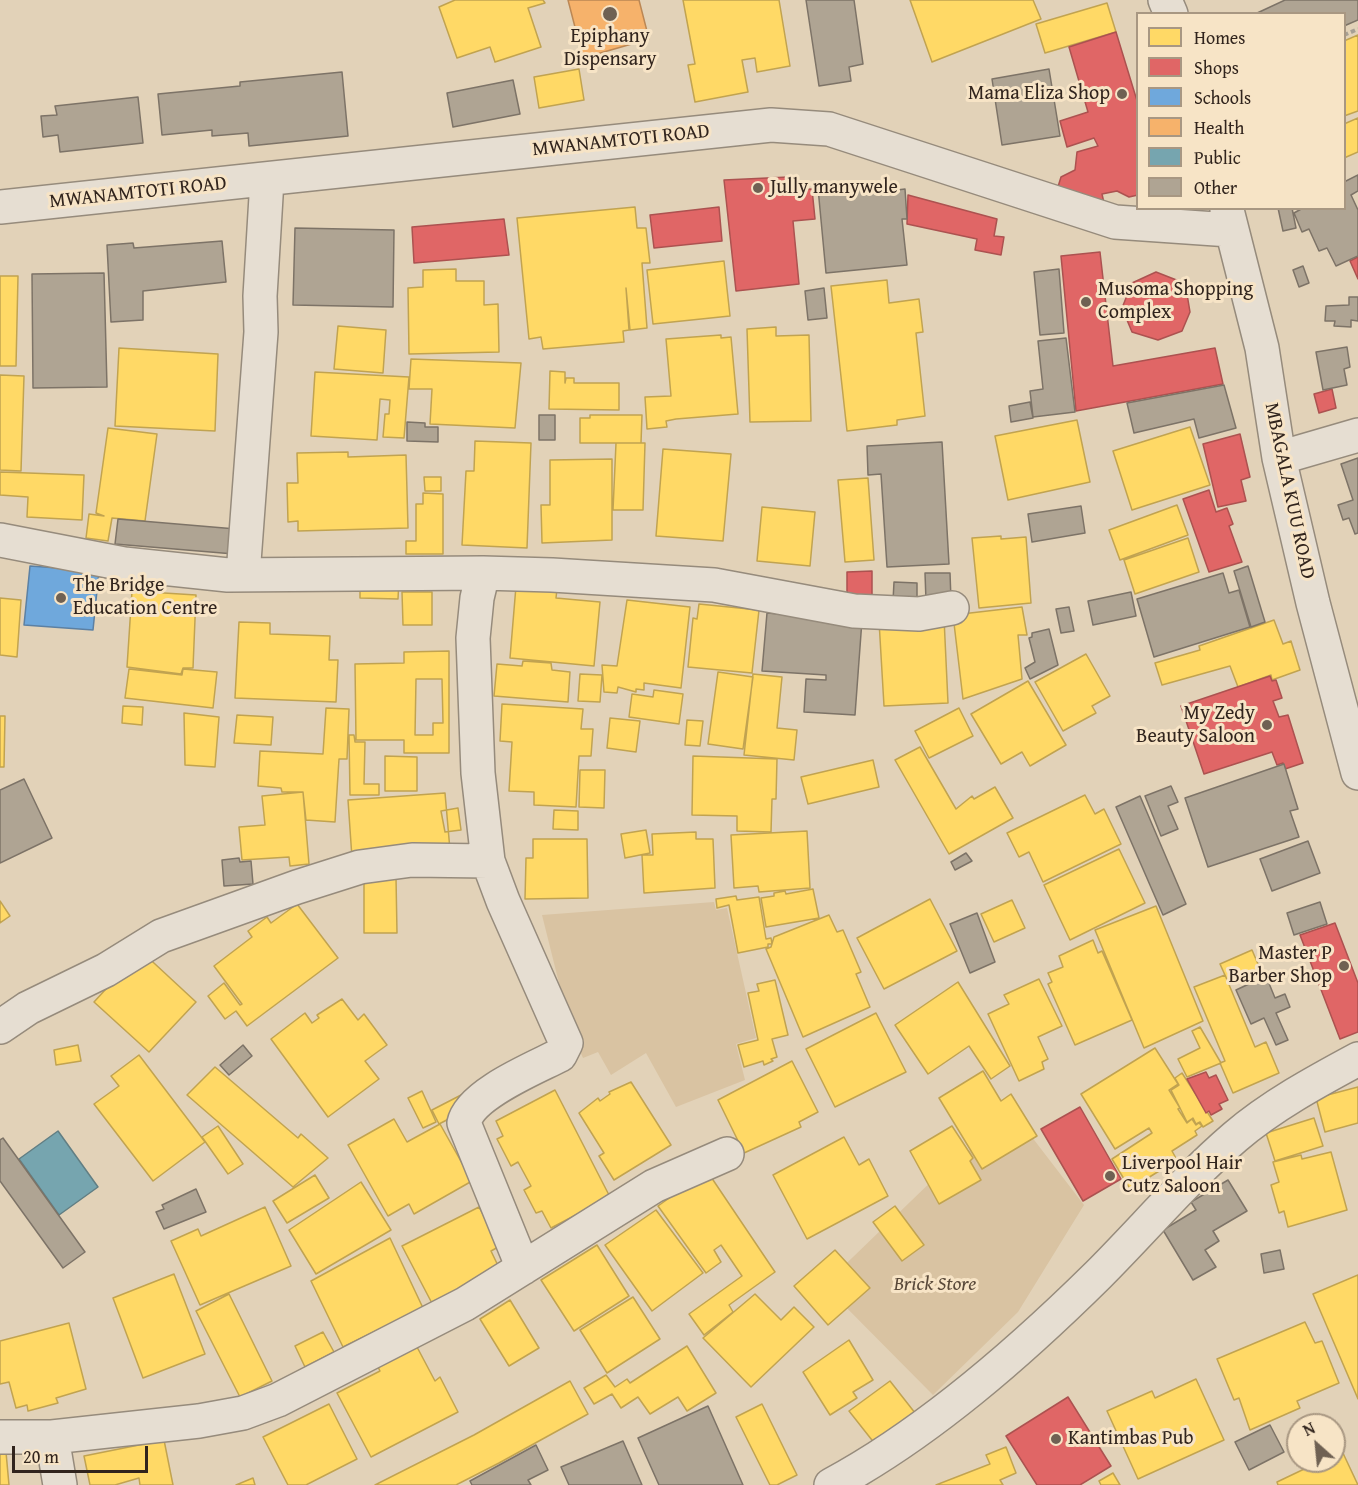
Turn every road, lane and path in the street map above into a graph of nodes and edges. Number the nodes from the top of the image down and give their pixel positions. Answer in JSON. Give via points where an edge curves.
{"nodes":[{"id":1,"x":267,"y":180,"type":"junction"},
{"id":2,"x":0,"y":207,"type":"edge"},
{"id":3,"x":1228,"y":219,"type":"edge"},
{"id":4,"x":1358,"y":435,"type":"edge"},
{"id":5,"x":1279,"y":458,"type":"junction"},
{"id":6,"x":0,"y":540,"type":"edge"},
{"id":7,"x":483,"y":573,"type":"junction"},
{"id":8,"x":243,"y":575,"type":"junction"},
{"id":9,"x":952,"y":608,"type":"dead end"},
{"id":10,"x":1358,"y":773,"type":"edge"},
{"id":11,"x":488,"y":861,"type":"junction"},
{"id":12,"x":0,"y":1027,"type":"edge"},
{"id":13,"x":1358,"y":1059,"type":"edge"},
{"id":14,"x":727,"y":1154,"type":"dead end"},
{"id":15,"x":523,"y":1268,"type":"junction"},
{"id":16,"x":0,"y":1437,"type":"edge"},
{"id":17,"x":52,"y":1437,"type":"junction"},
{"id":18,"x":60,"y":1485,"type":"edge"},
{"id":19,"x":831,"y":1485,"type":"edge"}],
"edges":[{"from":1,"to":2,"type":"street","name":"MWANAMTOTI ROAD"},
{"from":1,"to":3,"type":"street","name":"MWANAMTOTI ROAD","via":[[771,125],[829,129],[1115,222]]},
{"from":1,"to":8,"type":"street","via":[[261,332]]},
{"from":3,"to":5,"type":"street","name":"MBAGALA KUU ROAD","via":[[1262,348]]},
{"from":4,"to":5,"type":"street"},
{"from":5,"to":10,"type":"street","name":"MBAGALA KUU ROAD"},
{"from":6,"to":8,"type":"street","via":[[124,564]]},
{"from":7,"to":8,"type":"street"},
{"from":7,"to":9,"type":"street","via":[[714,585],[854,612],[919,614]]},
{"from":7,"to":11,"type":"street","via":[[473,638],[478,773]]},
{"from":11,"to":12,"type":"street","via":[[412,860],[360,867],[297,887],[162,936]]},
{"from":11,"to":15,"type":"street","via":[[566,1043],[560,1055],[483,1097],[465,1117],[464,1123]]},
{"from":13,"to":19,"type":"street","via":[[1236,1136],[1019,1349],[894,1447]]},
{"from":14,"to":15,"type":"street","via":[[654,1186]]},
{"from":15,"to":17,"type":"street","via":[[465,1304],[278,1400],[243,1413]]},
{"from":16,"to":17,"type":"street"},
{"from":17,"to":18,"type":"street"}]}
